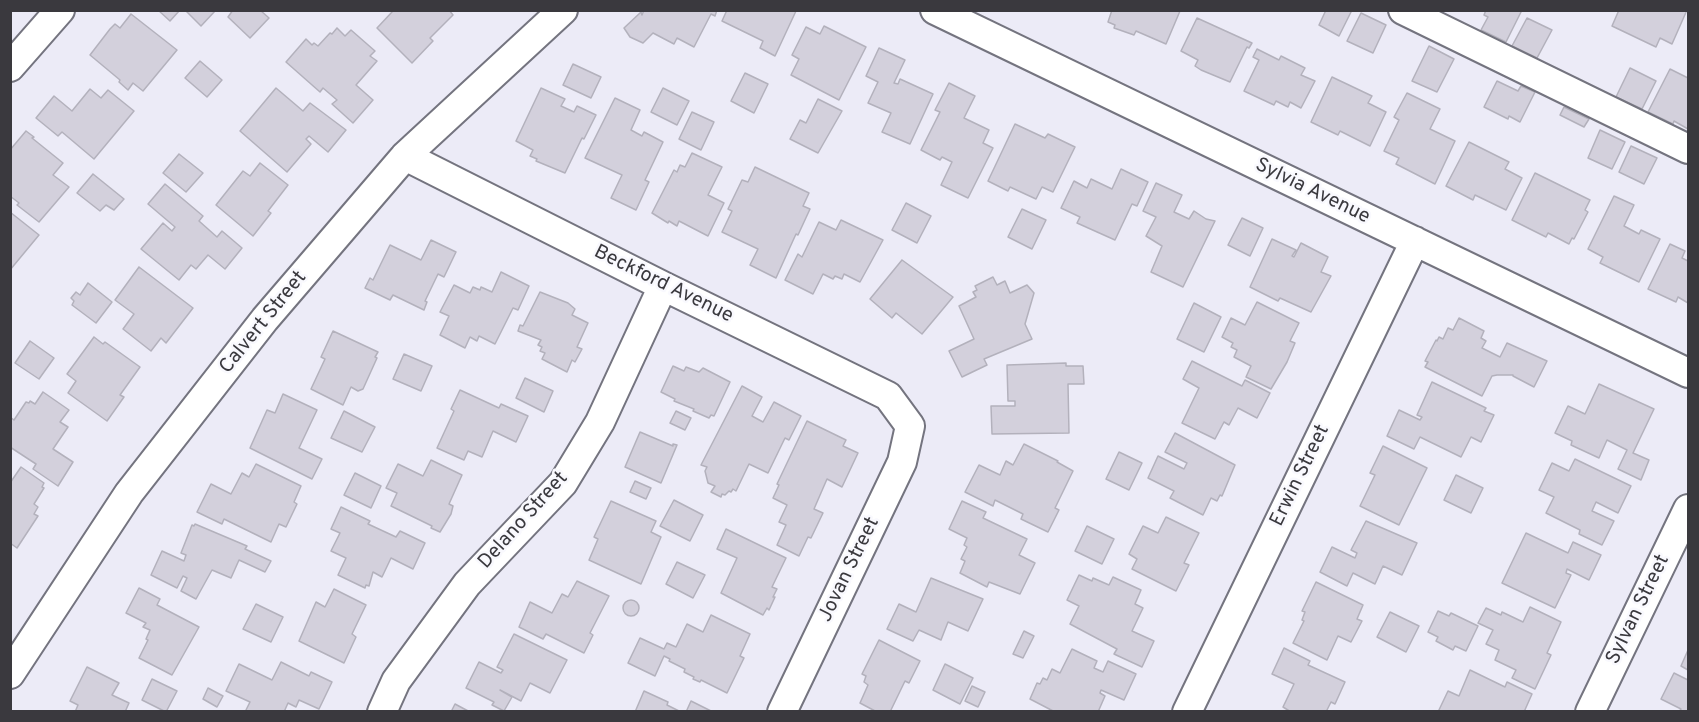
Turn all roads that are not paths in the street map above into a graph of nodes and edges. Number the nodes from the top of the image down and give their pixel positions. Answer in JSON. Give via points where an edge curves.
{"nodes":[{"id":1,"x":60,"y":10,"type":"edge"},
{"id":2,"x":563,"y":10,"type":"edge"},
{"id":3,"x":935,"y":10,"type":"edge"},
{"id":4,"x":1403,"y":10,"type":"edge"},
{"id":5,"x":10,"y":67,"type":"edge"},
{"id":6,"x":1689,"y":149,"type":"edge"},
{"id":7,"x":405,"y":156,"type":"junction"},
{"id":8,"x":1415,"y":241,"type":"junction"},
{"id":9,"x":663,"y":286,"type":"junction"},
{"id":10,"x":1689,"y":373,"type":"edge"},
{"id":11,"x":910,"y":426,"type":"joint"},
{"id":12,"x":1689,"y":509,"type":"edge"},
{"id":13,"x":10,"y":674,"type":"edge"},
{"id":14,"x":382,"y":711,"type":"edge"},
{"id":15,"x":782,"y":711,"type":"edge"},
{"id":16,"x":1187,"y":711,"type":"edge"},
{"id":17,"x":1590,"y":711,"type":"edge"}],
"edges":[{"from":1,"to":5,"type":"street"},
{"from":2,"to":7,"type":"street","name":"Calvert Street"},
{"from":3,"to":8,"type":"street","name":"Sylvia Avenue"},
{"from":4,"to":6,"type":"street"},
{"from":7,"to":9,"type":"street","name":"Beckford Avenue"},
{"from":7,"to":13,"type":"street","name":"Calvert Street","via":[[265,319],[129,493]]},
{"from":8,"to":10,"type":"street","name":"Sylvia Avenue"},
{"from":8,"to":16,"type":"street","name":"Erwin Street"},
{"from":9,"to":11,"type":"street","name":"Beckford Avenue","via":[[888,396]]},
{"from":9,"to":14,"type":"street","name":"Delano Street","via":[[600,422],[563,483],[467,584],[396,681]]},
{"from":11,"to":15,"type":"street","name":"Jovan Street","via":[[902,462]]},
{"from":12,"to":17,"type":"street","name":"Sylvan Street"}]}
